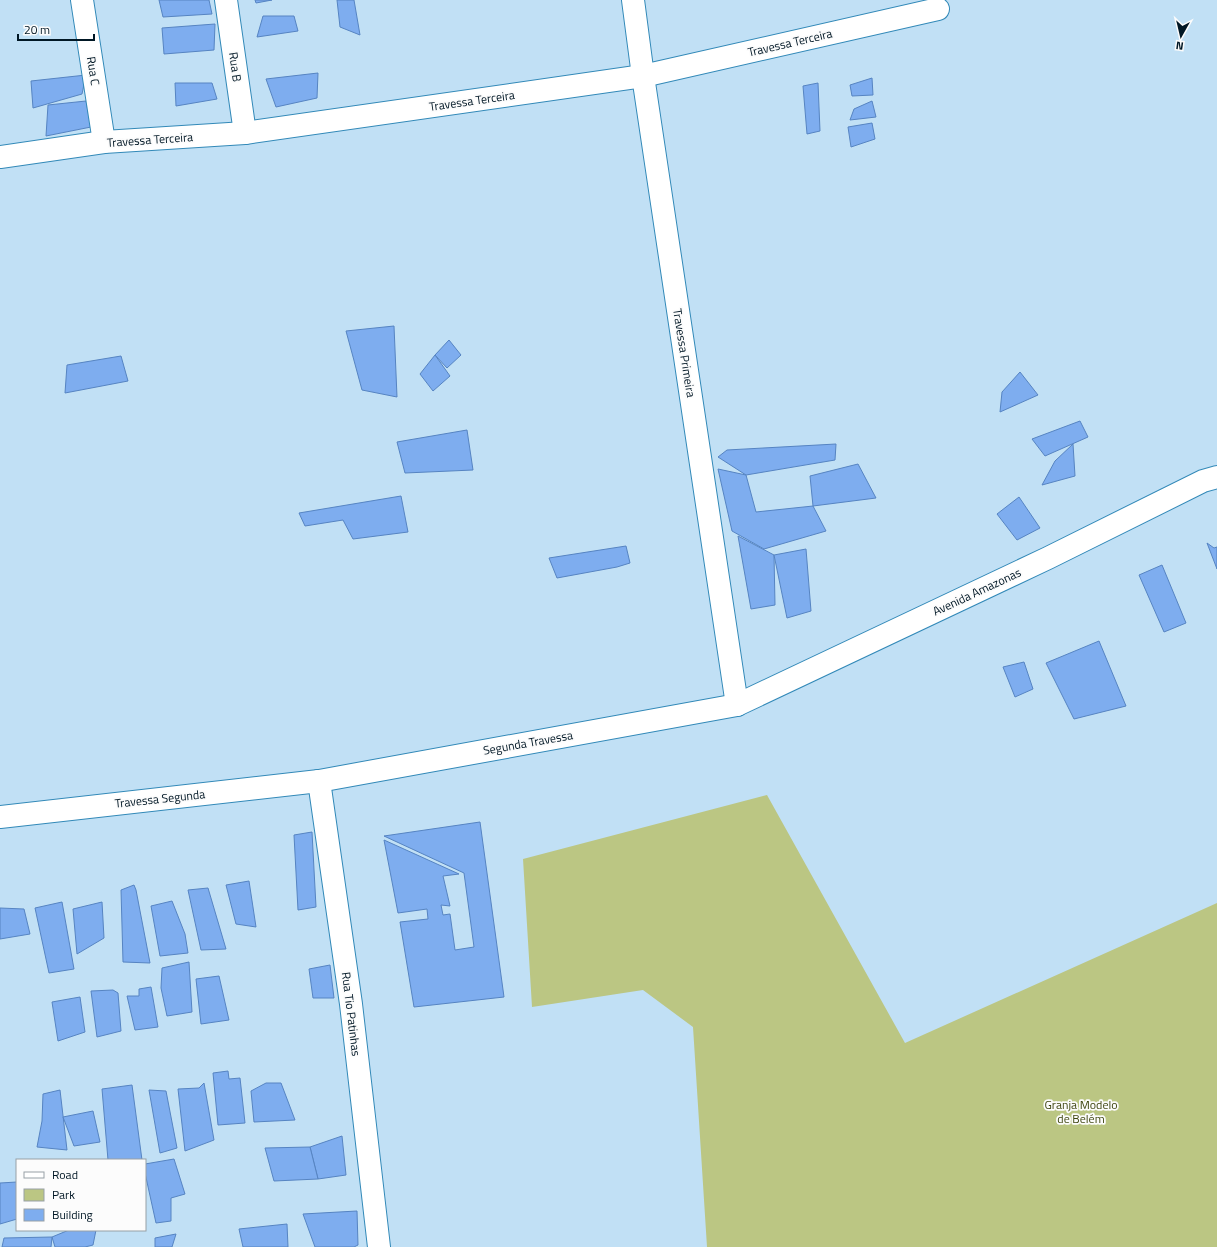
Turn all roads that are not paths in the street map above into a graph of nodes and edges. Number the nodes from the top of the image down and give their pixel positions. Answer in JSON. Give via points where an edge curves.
{"nodes":[{"id":1,"x":82,"y":0,"type":"edge"},
{"id":2,"x":226,"y":0,"type":"edge"},
{"id":3,"x":633,"y":0,"type":"edge"},
{"id":4,"x":938,"y":9,"type":"dead end"},
{"id":5,"x":642,"y":76,"type":"junction"},
{"id":6,"x":245,"y":133,"type":"junction"},
{"id":7,"x":104,"y":142,"type":"junction"},
{"id":8,"x":0,"y":157,"type":"edge"},
{"id":9,"x":1217,"y":477,"type":"edge"},
{"id":10,"x":737,"y":705,"type":"junction"},
{"id":11,"x":319,"y":781,"type":"junction"},
{"id":12,"x":0,"y":818,"type":"edge"},
{"id":13,"x":379,"y":1247,"type":"edge"}],
"edges":[{"from":1,"to":7,"type":"street","name":"Rua C"},
{"from":2,"to":6,"type":"street","name":"Rua B"},
{"from":3,"to":5,"type":"street","name":"Travessa Primeira"},
{"from":4,"to":5,"type":"street","name":"Travessa Terceira"},
{"from":5,"to":6,"type":"street","name":"Travessa Terceira"},
{"from":5,"to":10,"type":"street","name":"Travessa Primeira"},
{"from":6,"to":7,"type":"street","name":"Travessa Terceira"},
{"from":7,"to":8,"type":"street","name":"Travessa Terceira"},
{"from":9,"to":10,"type":"street","name":"Avenida Amazonas","via":[[1203,481],[1048,558]]},
{"from":10,"to":11,"type":"street","name":"Segunda Travessa"},
{"from":11,"to":12,"type":"street","name":"Travessa Segunda"},
{"from":11,"to":13,"type":"street","name":"Rua Tio Patinhas","via":[[351,1004]]}]}
